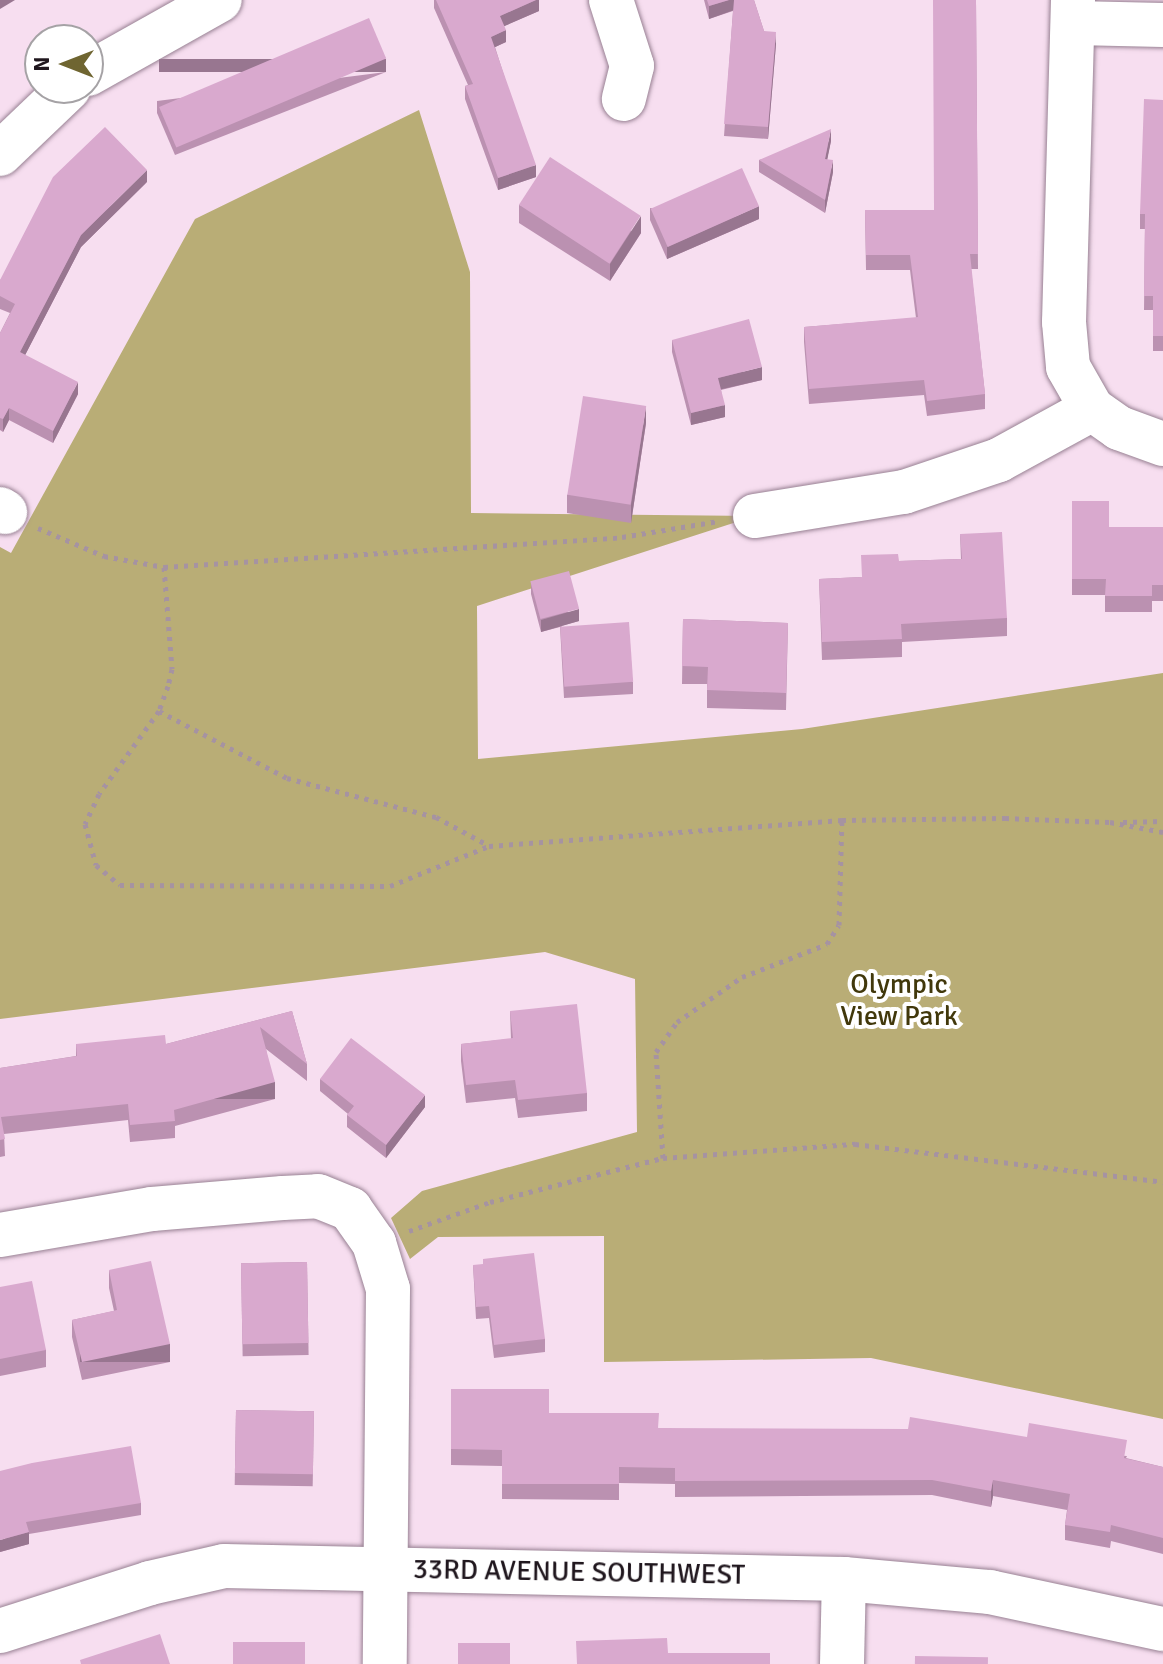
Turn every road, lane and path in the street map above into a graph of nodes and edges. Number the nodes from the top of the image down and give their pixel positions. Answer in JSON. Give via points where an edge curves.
{"nodes":[{"id":1,"x":220,"y":0,"type":"edge"},
{"id":2,"x":611,"y":0,"type":"edge"},
{"id":3,"x":1074,"y":12,"type":"edge"},
{"id":4,"x":1163,"y":25,"type":"edge"},
{"id":5,"x":104,"y":65,"type":"edge"},
{"id":6,"x":624,"y":99,"type":"dead end"},
{"id":7,"x":52,"y":104,"type":"edge"},
{"id":8,"x":0,"y":154,"type":"edge"},
{"id":9,"x":1092,"y":409,"type":"junction"},
{"id":10,"x":1163,"y":444,"type":"edge"},
{"id":11,"x":3,"y":510,"type":"edge"},
{"id":12,"x":755,"y":516,"type":"joint"},
{"id":13,"x":164,"y":567,"type":"junction"},
{"id":14,"x":159,"y":711,"type":"junction"},
{"id":15,"x":842,"y":820,"type":"junction"},
{"id":16,"x":1163,"y":821,"type":"edge"},
{"id":17,"x":1110,"y":822,"type":"junction"},
{"id":18,"x":1163,"y":832,"type":"edge"},
{"id":19,"x":489,"y":846,"type":"junction"},
{"id":20,"x":663,"y":1158,"type":"junction"},
{"id":21,"x":1163,"y":1182,"type":"edge"},
{"id":22,"x":0,"y":1235,"type":"edge"},
{"id":23,"x":374,"y":1243,"type":"junction"},
{"id":24,"x":385,"y":1568,"type":"junction"},
{"id":25,"x":844,"y":1579,"type":"junction"},
{"id":26,"x":1163,"y":1629,"type":"edge"},
{"id":27,"x":0,"y":1631,"type":"edge"},
{"id":28,"x":385,"y":1664,"type":"edge"},
{"id":29,"x":842,"y":1664,"type":"edge"}],
"edges":[{"from":1,"to":5,"type":"street"},
{"from":2,"to":6,"type":"street","via":[[632,66]]},
{"from":3,"to":4,"type":"street"},
{"from":3,"to":9,"type":"street","via":[[1064,322],[1068,367]]},
{"from":7,"to":8,"type":"street"},
{"from":9,"to":10,"type":"street","via":[[1119,428]]},
{"from":9,"to":12,"type":"street","via":[[999,460],[904,492]]},
{"from":11,"to":13,"type":"path","via":[[104,556]]},
{"from":12,"to":13,"type":"path","via":[[622,537]]},
{"from":13,"to":14,"type":"path","via":[[172,669]]},
{"from":14,"to":19,"type":"path","via":[[287,778],[436,817]]},
{"from":14,"to":19,"type":"path","via":[[99,794],[85,824],[96,865],[120,885],[390,886]]},
{"from":15,"to":17,"type":"path"},
{"from":15,"to":19,"type":"path"},
{"from":15,"to":20,"type":"path","via":[[839,925],[827,944],[742,977],[677,1022],[656,1052]]},
{"from":16,"to":17,"type":"path"},
{"from":17,"to":18,"type":"path"},
{"from":20,"to":21,"type":"path","via":[[855,1144]]},
{"from":20,"to":23,"type":"path","via":[[490,1202]]},
{"from":22,"to":23,"type":"street","via":[[152,1209],[318,1196],[350,1209]]},
{"from":23,"to":24,"type":"street","via":[[388,1289]]},
{"from":24,"to":25,"type":"street","name":"33RD AVENUE SOUTHWEST"},
{"from":24,"to":27,"type":"street","name":"33RD AVENUE SOUTHWEST","via":[[224,1566],[150,1583]]},
{"from":24,"to":28,"type":"street"},
{"from":25,"to":26,"type":"street","name":"33RD AVENUE SOUTHWEST","via":[[990,1592]]},
{"from":25,"to":29,"type":"street"}]}
